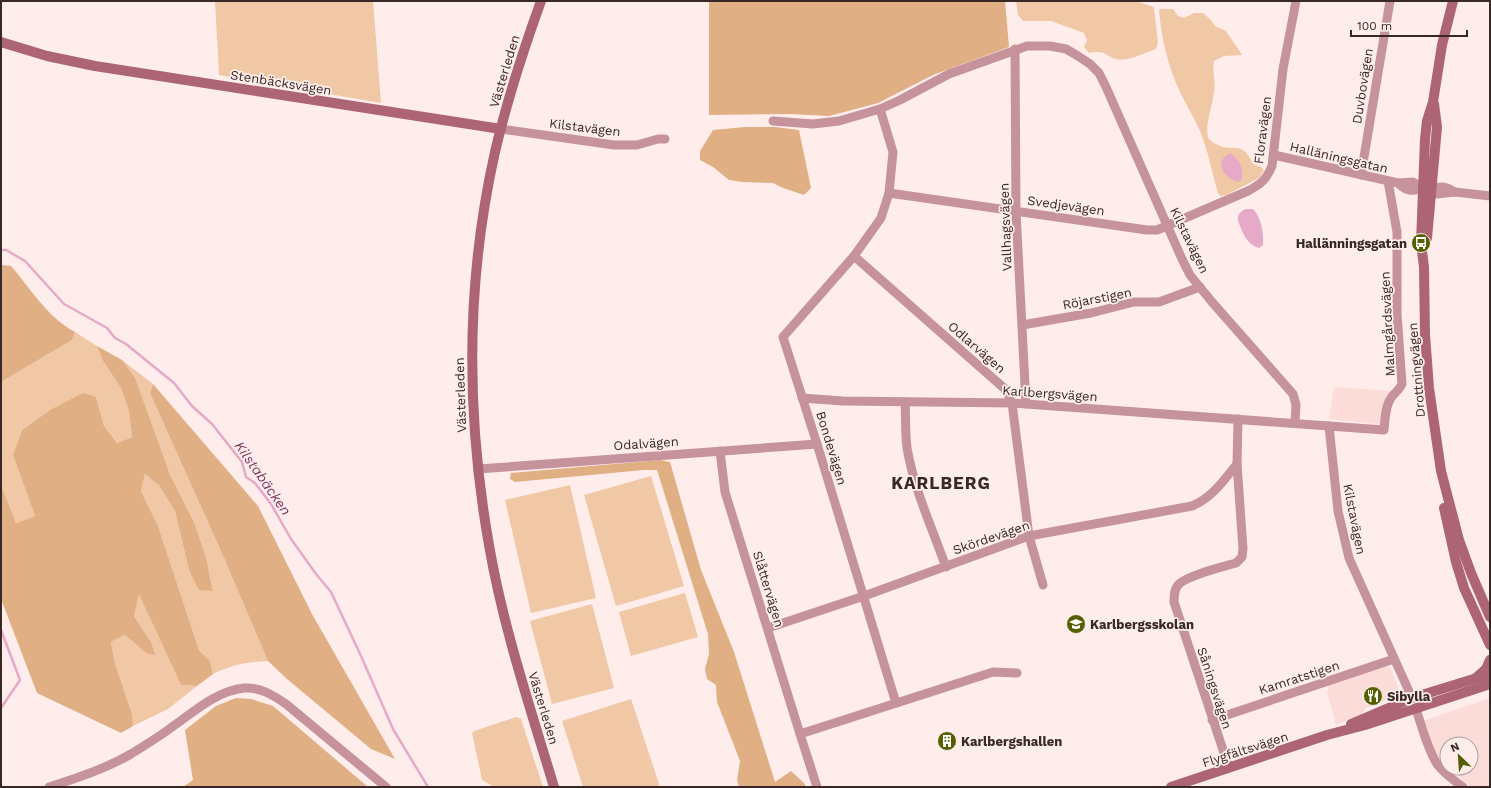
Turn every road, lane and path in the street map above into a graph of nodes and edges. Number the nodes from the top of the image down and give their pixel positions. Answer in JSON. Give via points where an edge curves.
{"nodes":[{"id":1,"x":541,"y":1,"type":"edge"},
{"id":2,"x":1296,"y":1,"type":"edge"},
{"id":3,"x":1390,"y":1,"type":"edge"},
{"id":4,"x":1453,"y":1,"type":"edge"},
{"id":5,"x":1,"y":42,"type":"edge"},
{"id":6,"x":1014,"y":50,"type":"junction"},
{"id":7,"x":880,"y":109,"type":"junction"},
{"id":8,"x":773,"y":121,"type":"dead end"},
{"id":9,"x":501,"y":128,"type":"junction"},
{"id":10,"x":665,"y":139,"type":"dead end"},
{"id":11,"x":1274,"y":155,"type":"junction"},
{"id":12,"x":1361,"y":175,"type":"junction"},
{"id":13,"x":1388,"y":181,"type":"junction"},
{"id":14,"x":1427,"y":189,"type":"junction"},
{"id":15,"x":889,"y":193,"type":"junction"},
{"id":16,"x":1490,"y":196,"type":"edge"},
{"id":17,"x":1016,"y":212,"type":"junction"},
{"id":18,"x":1168,"y":226,"type":"junction"},
{"id":19,"x":854,"y":256,"type":"junction"},
{"id":20,"x":1200,"y":287,"type":"junction"},
{"id":21,"x":1022,"y":325,"type":"junction"},
{"id":22,"x":802,"y":398,"type":"junction"},
{"id":23,"x":905,"y":402,"type":"junction"},
{"id":24,"x":1012,"y":403,"type":"junction"},
{"id":25,"x":1026,"y":404,"type":"junction"},
{"id":26,"x":1238,"y":419,"type":"junction"},
{"id":27,"x":1295,"y":423,"type":"junction"},
{"id":28,"x":1329,"y":426,"type":"junction"},
{"id":29,"x":817,"y":444,"type":"junction"},
{"id":30,"x":720,"y":451,"type":"junction"},
{"id":31,"x":1237,"y":464,"type":"junction"},
{"id":32,"x":478,"y":469,"type":"junction"},
{"id":33,"x":1441,"y":471,"type":"junction"},
{"id":34,"x":1029,"y":536,"type":"junction"},
{"id":35,"x":946,"y":567,"type":"junction"},
{"id":36,"x":1043,"y":585,"type":"dead end"},
{"id":37,"x":864,"y":596,"type":"junction"},
{"id":38,"x":1490,"y":617,"type":"edge"},
{"id":39,"x":768,"y":628,"type":"junction"},
{"id":40,"x":1490,"y":645,"type":"edge"},
{"id":41,"x":1394,"y":659,"type":"junction"},
{"id":42,"x":1490,"y":660,"type":"edge"},
{"id":43,"x":1017,"y":673,"type":"dead end"},
{"id":44,"x":1490,"y":674,"type":"edge"},
{"id":45,"x":1477,"y":677,"type":"junction"},
{"id":46,"x":1490,"y":684,"type":"edge"},
{"id":47,"x":1412,"y":698,"type":"junction"},
{"id":48,"x":896,"y":703,"type":"junction"},
{"id":49,"x":1416,"y":709,"type":"junction"},
{"id":50,"x":1212,"y":720,"type":"junction"},
{"id":51,"x":800,"y":734,"type":"junction"},
{"id":52,"x":1328,"y":735,"type":"junction"},
{"id":53,"x":1229,"y":768,"type":"junction"},
{"id":54,"x":49,"y":787,"type":"edge"},
{"id":55,"x":386,"y":787,"type":"edge"},
{"id":56,"x":554,"y":787,"type":"edge"},
{"id":57,"x":817,"y":787,"type":"edge"},
{"id":58,"x":1171,"y":787,"type":"edge"},
{"id":59,"x":1463,"y":787,"type":"edge"}],
"edges":[{"from":1,"to":9,"type":"street","name":"Västerleden","via":[[516,72]]},
{"from":2,"to":11,"type":"street","name":"Floravägen","via":[[1283,69]]},
{"from":3,"to":12,"type":"street","name":"Duvbovägen"},
{"from":4,"to":14,"type":"street","name":"Drottningvägen","via":[[1427,121]]},
{"from":5,"to":9,"type":"street","name":"Stenbäcksvägen","via":[[58,58],[126,71]]},
{"from":6,"to":7,"type":"street","name":"Kilstavägen","via":[[949,74]]},
{"from":6,"to":17,"type":"street","name":"Vallhagsvägen"},
{"from":6,"to":18,"type":"street","name":"Kilstavägen","via":[[1039,45],[1066,49],[1099,73]]},
{"from":7,"to":8,"type":"street","name":"Kilstavägen","via":[[826,123]]},
{"from":7,"to":15,"type":"street","name":"Bondevägen","via":[[893,152]]},
{"from":9,"to":10,"type":"street","name":"Kilstavägen","via":[[614,145]]},
{"from":9,"to":32,"type":"street","name":"Västerleden","via":[[483,219],[474,302],[472,384]]},
{"from":11,"to":12,"type":"street","name":"Halläningsgatan"},
{"from":11,"to":18,"type":"street","name":"Floravägen","via":[[1268,176],[1261,183]]},
{"from":12,"to":13,"type":"street","name":"Halläningsgatan"},
{"from":13,"to":14,"type":"street","name":"Halläningsgatan","via":[[1412,191]]},
{"from":13,"to":28,"type":"street","name":"Malmgårdsvägen","via":[[1397,232],[1396,314],[1402,384],[1387,408],[1384,430]]},
{"from":14,"to":16,"type":"street","name":"Halläningsgatan","via":[[1436,194],[1455,192]]},
{"from":14,"to":33,"type":"street","name":"Drottningvägen","via":[[1425,335],[1429,388]]},
{"from":15,"to":17,"type":"street","name":"Svedjevägen"},
{"from":15,"to":19,"type":"street","name":"Bondevägen","via":[[878,225]]},
{"from":17,"to":18,"type":"street","name":"Svedjevägen","via":[[1147,230]]},
{"from":17,"to":21,"type":"street","name":"Vallhagsvägen"},
{"from":18,"to":20,"type":"street","name":"Kilstavägen","via":[[1182,259]]},
{"from":19,"to":22,"type":"street","name":"Bondevägen","via":[[783,337]]},
{"from":19,"to":24,"type":"street","name":"Odlarvägen","via":[[994,378],[1005,389]]},
{"from":20,"to":21,"type":"street","name":"Röjarstigen","via":[[1159,302],[1124,304],[1092,313]]},
{"from":20,"to":27,"type":"street","name":"Kilstavägen","via":[[1293,394],[1296,405]]},
{"from":21,"to":25,"type":"street","name":"Vallhagsvägen"},
{"from":22,"to":23,"type":"street","name":"Karlbergsvägen"},
{"from":22,"to":29,"type":"street","name":"Bondevägen"},
{"from":23,"to":24,"type":"street","name":"Karlbergsvägen"},
{"from":23,"to":35,"type":"street","via":[[909,458]]},
{"from":24,"to":25,"type":"street","name":"Karlbergsvägen"},
{"from":24,"to":34,"type":"street","name":"Odlarvägen"},
{"from":25,"to":26,"type":"street","name":"Karlbergsvägen"},
{"from":26,"to":27,"type":"street","name":"Karlbergsvägen"},
{"from":26,"to":31,"type":"street","name":"Såningsvägen"},
{"from":27,"to":28,"type":"street"},
{"from":28,"to":41,"type":"street","name":"Kilstavägen","via":[[1338,511],[1349,558]]},
{"from":29,"to":30,"type":"street","name":"Odalvägen"},
{"from":29,"to":37,"type":"street","name":"Bondevägen"},
{"from":30,"to":32,"type":"street","name":"Odalvägen"},
{"from":30,"to":39,"type":"street","name":"Slåttervägen","via":[[725,492]]},
{"from":31,"to":34,"type":"street","name":"Skördevägen","via":[[1208,497],[1192,506]]},
{"from":31,"to":50,"type":"street","name":"Såningsvägen","via":[[1242,557],[1236,563],[1186,580],[1174,593],[1174,604]]},
{"from":32,"to":56,"type":"street","name":"Västerleden","via":[[489,546],[502,610]]},
{"from":33,"to":38,"type":"street","name":"Drottningvägen","via":[[1470,573]]},
{"from":33,"to":40,"type":"street","name":"Drottningvägen","via":[[1444,504],[1456,562],[1468,599]]},
{"from":34,"to":35,"type":"street","name":"Skördevägen"},
{"from":34,"to":36,"type":"street","name":"Odlarvägen"},
{"from":35,"to":37,"type":"street","name":"Skördevägen"},
{"from":37,"to":39,"type":"street","name":"Skördevägen"},
{"from":37,"to":48,"type":"street","name":"Bondevägen"},
{"from":39,"to":51,"type":"street","name":"Slåttervägen"},
{"from":41,"to":47,"type":"street","name":"Kilstavägen"},
{"from":41,"to":50,"type":"street","name":"Kamratstigen"},
{"from":42,"to":45,"type":"street","via":[[1486,669]]},
{"from":43,"to":48,"type":"street","via":[[994,672]]},
{"from":44,"to":45,"type":"street","name":"Flygfältsvägen"},
{"from":45,"to":47,"type":"street","name":"Flygfältsvägen"},
{"from":46,"to":49,"type":"street","name":"Flygfältsvägen"},
{"from":47,"to":49,"type":"street"},
{"from":47,"to":52,"type":"street","name":"Flygfältsvägen"},
{"from":48,"to":51,"type":"street"},
{"from":49,"to":52,"type":"street","name":"Flygfältsvägen"},
{"from":49,"to":59,"type":"street","via":[[1438,765]]},
{"from":50,"to":53,"type":"street","name":"Såningsvägen"},
{"from":51,"to":57,"type":"street","name":"Slåttervägen"},
{"from":52,"to":53,"type":"street","name":"Flygfältsvägen"},
{"from":53,"to":58,"type":"street","name":"Flygfältsvägen"},
{"from":54,"to":55,"type":"street","via":[[116,762],[218,696],[245,688],[259,690],[281,701]]}]}
